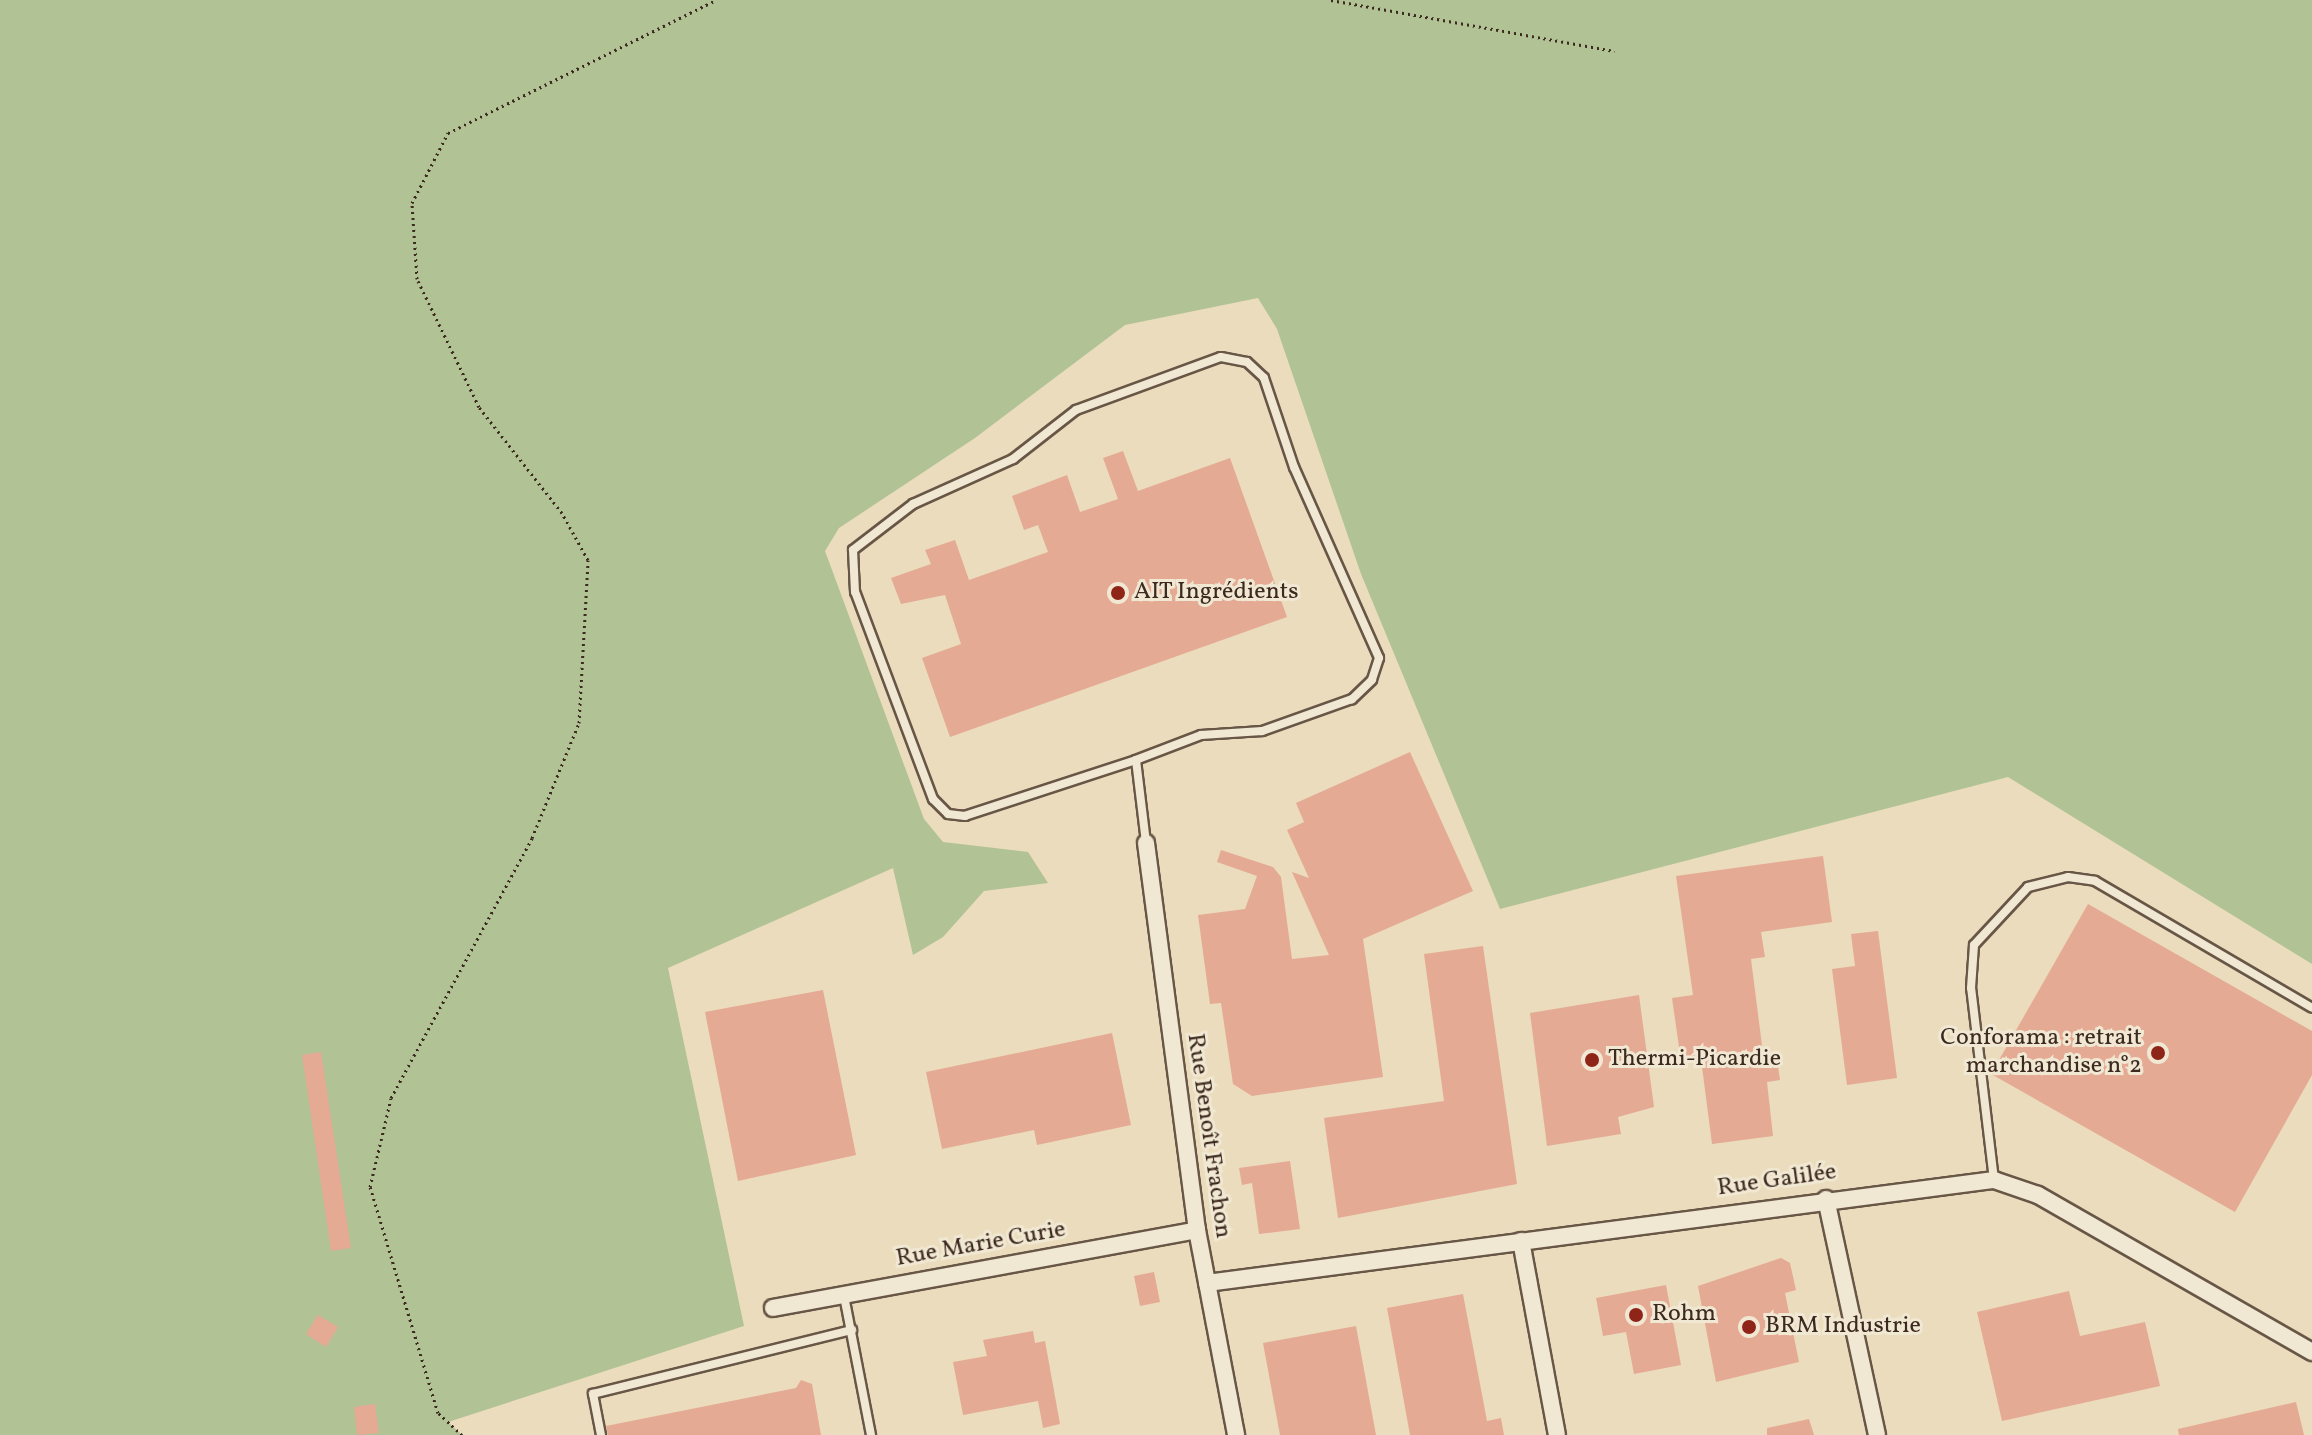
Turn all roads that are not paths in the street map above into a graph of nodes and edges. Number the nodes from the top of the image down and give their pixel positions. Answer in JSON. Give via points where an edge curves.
{"nodes":[{"id":1,"x":1136,"y":760,"type":"junction"},
{"id":2,"x":1146,"y":843,"type":"joint"},
{"id":3,"x":2312,"y":1008,"type":"edge"},
{"id":4,"x":1994,"y":1180,"type":"junction"},
{"id":5,"x":1826,"y":1199,"type":"junction"},
{"id":6,"x":1197,"y":1230,"type":"junction"},
{"id":7,"x":1521,"y":1241,"type":"junction"},
{"id":8,"x":1207,"y":1283,"type":"junction"},
{"id":9,"x":844,"y":1295,"type":"junction"},
{"id":10,"x":773,"y":1308,"type":"dead end"},
{"id":11,"x":852,"y":1330,"type":"junction"},
{"id":12,"x":2312,"y":1352,"type":"edge"},
{"id":13,"x":601,"y":1435,"type":"edge"},
{"id":14,"x":871,"y":1435,"type":"edge"},
{"id":15,"x":1236,"y":1435,"type":"edge"},
{"id":16,"x":1557,"y":1435,"type":"edge"},
{"id":17,"x":1877,"y":1435,"type":"edge"}],
"edges":[{"from":1,"to":1,"type":"lane","via":[[965,816],[948,814],[933,799],[855,592],[853,550],[913,504],[1013,459],[1076,410],[1221,357],[1247,362],[1264,378],[1294,467],[1379,658],[1372,680],[1352,699],[1262,731],[1201,735]]},
{"from":1,"to":2,"type":"lane"},
{"from":2,"to":6,"type":"street","name":"Rue Benoît Frachon"},
{"from":3,"to":4,"type":"lane","via":[[2095,881],[2068,877],[2028,887],[1974,945],[1971,988]]},
{"from":4,"to":5,"type":"street","name":"Rue Galilée"},
{"from":4,"to":12,"type":"street","name":"Rue Galilée","via":[[2038,1195]]},
{"from":5,"to":7,"type":"street","name":"Rue Galilée"},
{"from":5,"to":17,"type":"street"},
{"from":6,"to":8,"type":"street","name":"Rue Benoît Frachon"},
{"from":6,"to":9,"type":"street","name":"Rue Marie Curie"},
{"from":7,"to":8,"type":"street","name":"Rue Galilée"},
{"from":7,"to":16,"type":"street"},
{"from":8,"to":15,"type":"street","name":"Rue Benoît Frachon"},
{"from":9,"to":10,"type":"street","name":"Rue Marie Curie"},
{"from":9,"to":11,"type":"lane"},
{"from":11,"to":13,"type":"lane","via":[[593,1394]]},
{"from":11,"to":14,"type":"lane"}]}
